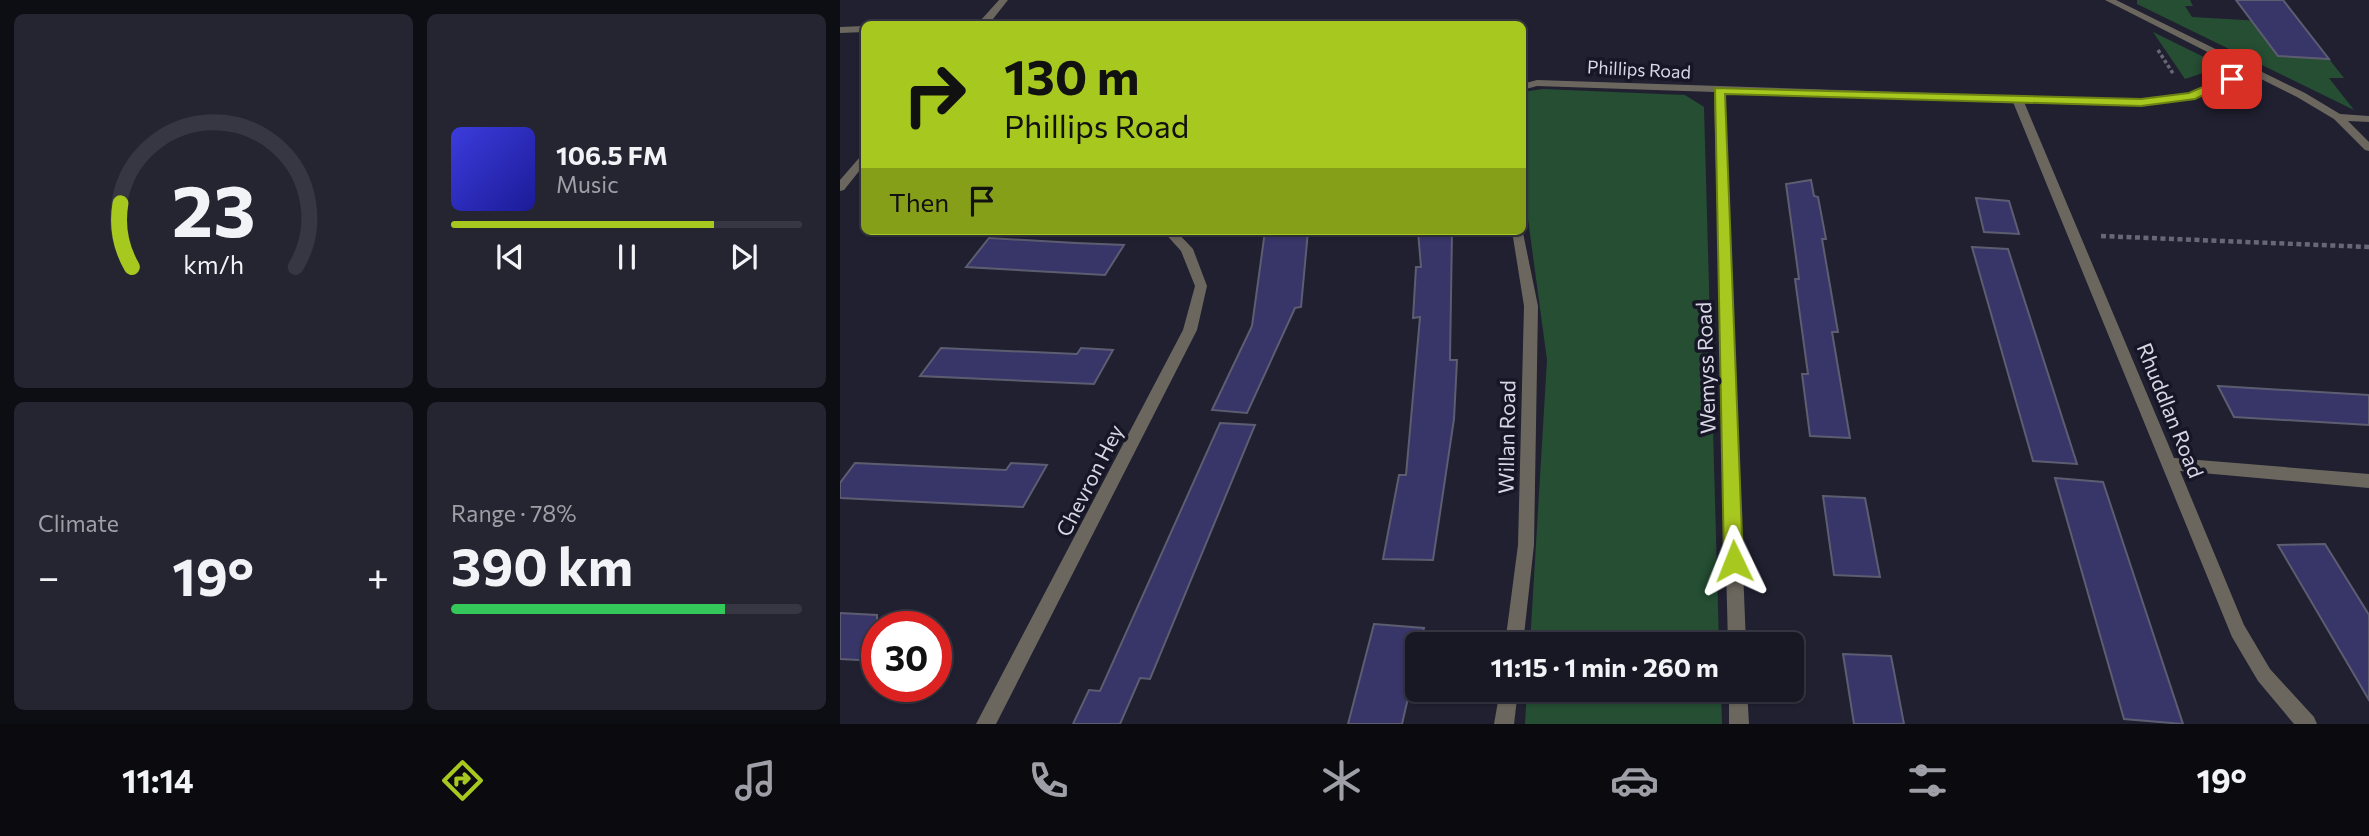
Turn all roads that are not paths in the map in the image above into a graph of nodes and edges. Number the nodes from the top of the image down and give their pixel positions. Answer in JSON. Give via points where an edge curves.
{"nodes":[{"id":1,"x":1004,"y":0,"type":"edge"},
{"id":2,"x":2109,"y":0,"type":"edge"},
{"id":3,"x":986,"y":21,"type":"edge"},
{"id":4,"x":861,"y":29,"type":"edge"},
{"id":5,"x":840,"y":30,"type":"edge"},
{"id":6,"x":2252,"y":70,"type":"junction"},
{"id":7,"x":1526,"y":86,"type":"edge"},
{"id":8,"x":1719,"y":90,"type":"junction"},
{"id":9,"x":2017,"y":99,"type":"junction"},
{"id":10,"x":2338,"y":117,"type":"junction"},
{"id":11,"x":2369,"y":119,"type":"edge"},
{"id":12,"x":2369,"y":148,"type":"edge"},
{"id":13,"x":861,"y":162,"type":"edge"},
{"id":14,"x":840,"y":187,"type":"edge"},
{"id":15,"x":1172,"y":235,"type":"edge"},
{"id":16,"x":1519,"y":235,"type":"edge"},
{"id":17,"x":2171,"y":464,"type":"junction"},
{"id":18,"x":2369,"y":481,"type":"edge"},
{"id":19,"x":1515,"y":632,"type":"edge"},
{"id":20,"x":1737,"y":632,"type":"edge"},
{"id":21,"x":1507,"y":702,"type":"edge"},
{"id":22,"x":1738,"y":702,"type":"edge"},
{"id":23,"x":986,"y":724,"type":"edge"},
{"id":24,"x":1504,"y":724,"type":"edge"},
{"id":25,"x":1739,"y":724,"type":"edge"},
{"id":26,"x":2307,"y":724,"type":"edge"}],
"edges":[{"from":1,"to":3,"type":"street"},
{"from":2,"to":6,"type":"street"},
{"from":4,"to":5,"type":"street"},
{"from":6,"to":9,"type":"street","name":"Phillips Road","via":[[2186,97],[2141,103]]},
{"from":6,"to":10,"type":"street"},
{"from":7,"to":8,"type":"street","name":"Phillips Road"},
{"from":8,"to":9,"type":"street","name":"Phillips Road"},
{"from":8,"to":20,"type":"street","name":"Wemyss Road"},
{"from":9,"to":17,"type":"street","name":"Rhuddlan Road"},
{"from":10,"to":11,"type":"street"},
{"from":10,"to":12,"type":"street"},
{"from":13,"to":14,"type":"street"},
{"from":15,"to":23,"type":"street","name":"Chevron Hey","via":[[1187,249],[1201,286],[1190,330]]},
{"from":16,"to":19,"type":"street","name":"Willan Road","via":[[1531,306],[1526,545]]},
{"from":17,"to":18,"type":"street"},
{"from":17,"to":26,"type":"street","name":"Rhuddlan Road","via":[[2238,631],[2264,675]]},
{"from":21,"to":24,"type":"street"},
{"from":22,"to":25,"type":"street"}]}
